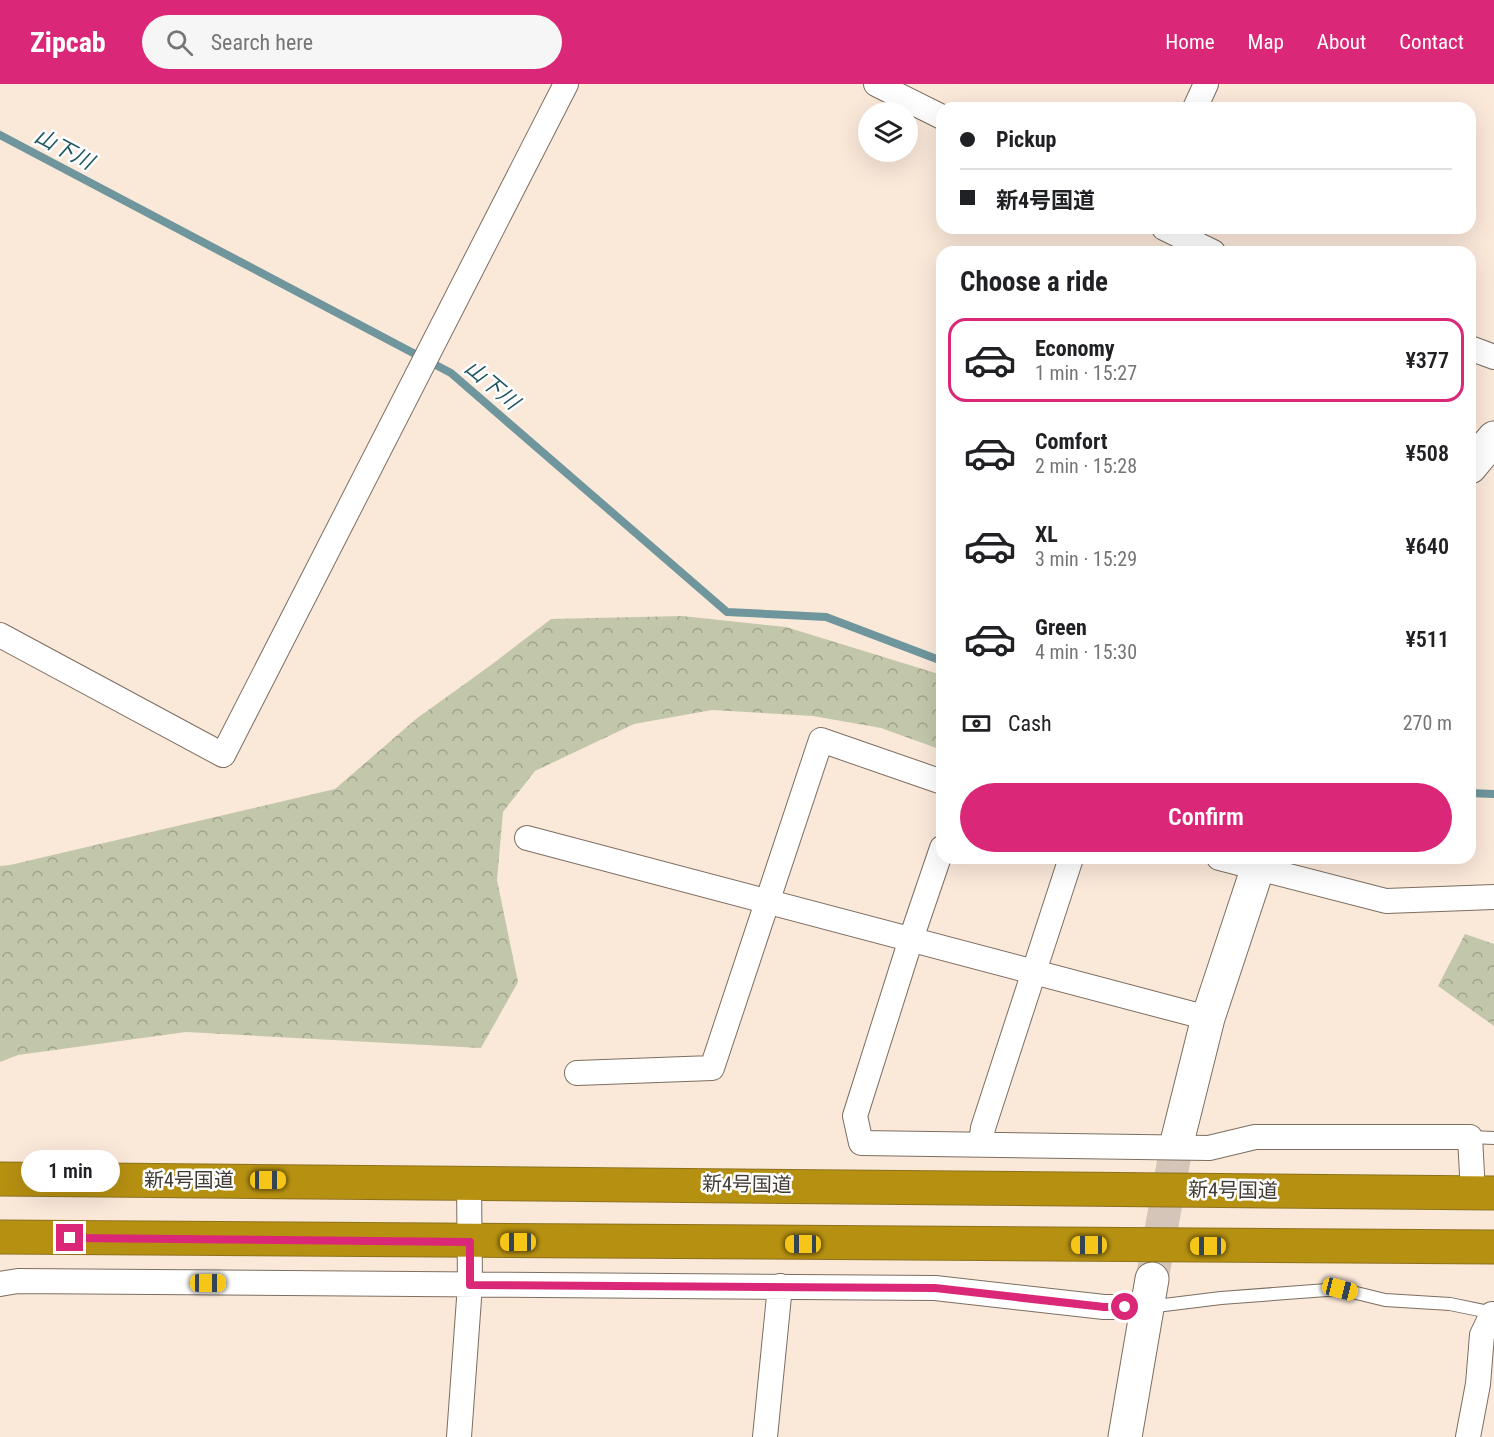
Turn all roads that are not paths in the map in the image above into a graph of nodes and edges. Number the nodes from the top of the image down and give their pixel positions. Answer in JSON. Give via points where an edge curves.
{"nodes":[{"id":1,"x":566,"y":84,"type":"edge"},
{"id":2,"x":876,"y":84,"type":"edge"},
{"id":3,"x":1206,"y":84,"type":"edge"},
{"id":4,"x":1198,"y":102,"type":"edge"},
{"id":5,"x":936,"y":114,"type":"edge"},
{"id":6,"x":1176,"y":234,"type":"edge"},
{"id":7,"x":1201,"y":246,"type":"edge"},
{"id":8,"x":1476,"y":350,"type":"edge"},
{"id":9,"x":1494,"y":357,"type":"edge"},
{"id":10,"x":1494,"y":438,"type":"edge"},
{"id":11,"x":1476,"y":460,"type":"edge"},
{"id":12,"x":0,"y":635,"type":"edge"},
{"id":13,"x":936,"y":780,"type":"edge"},
{"id":14,"x":527,"y":838,"type":"dead end"},
{"id":15,"x":937,"y":864,"type":"edge"},
{"id":16,"x":1069,"y":864,"type":"edge"},
{"id":17,"x":1259,"y":864,"type":"edge"},
{"id":18,"x":1494,"y":897,"type":"edge"},
{"id":19,"x":768,"y":901,"type":"junction"},
{"id":20,"x":911,"y":939,"type":"junction"},
{"id":21,"x":1033,"y":972,"type":"junction"},
{"id":22,"x":1208,"y":1018,"type":"junction"},
{"id":23,"x":577,"y":1073,"type":"dead end"},
{"id":24,"x":1470,"y":1137,"type":"junction"},
{"id":25,"x":1178,"y":1138,"type":"tunnel mouth"},
{"id":26,"x":1494,"y":1138,"type":"edge"},
{"id":27,"x":981,"y":1143,"type":"junction"},
{"id":28,"x":0,"y":1179,"type":"edge"},
{"id":29,"x":469,"y":1182,"type":"junction"},
{"id":30,"x":1487,"y":1192,"type":"edge"},
{"id":31,"x":0,"y":1237,"type":"edge"},
{"id":32,"x":470,"y":1242,"type":"junction"},
{"id":33,"x":1494,"y":1247,"type":"edge"},
{"id":34,"x":0,"y":1284,"type":"edge"},
{"id":35,"x":470,"y":1285,"type":"junction"},
{"id":36,"x":780,"y":1286,"type":"junction"},
{"id":37,"x":1150,"y":1293,"type":"junction"},
{"id":38,"x":1493,"y":1313,"type":"edge"},
{"id":39,"x":1486,"y":1386,"type":"edge"},
{"id":40,"x":459,"y":1437,"type":"edge"},
{"id":41,"x":765,"y":1437,"type":"edge"},
{"id":42,"x":1125,"y":1437,"type":"edge"},
{"id":43,"x":1468,"y":1437,"type":"edge"}],
"edges":[{"from":1,"to":12,"type":"street","via":[[223,755]]},
{"from":2,"to":5,"type":"street"},
{"from":3,"to":4,"type":"street"},
{"from":6,"to":7,"type":"street"},
{"from":8,"to":9,"type":"street"},
{"from":10,"to":11,"type":"street"},
{"from":13,"to":19,"type":"street","via":[[821,740]]},
{"from":14,"to":19,"type":"street"},
{"from":15,"to":20,"type":"street"},
{"from":16,"to":21,"type":"street"},
{"from":17,"to":18,"type":"street","via":[[1386,901]]},
{"from":17,"to":22,"type":"street"},
{"from":19,"to":20,"type":"street"},
{"from":19,"to":23,"type":"street","via":[[712,1068]]},
{"from":20,"to":21,"type":"street"},
{"from":20,"to":27,"type":"street","via":[[855,1116],[861,1143]]},
{"from":21,"to":22,"type":"street"},
{"from":21,"to":27,"type":"street"},
{"from":22,"to":25,"type":"street"},
{"from":24,"to":26,"type":"lane"},
{"from":24,"to":27,"type":"street","via":[[1255,1137],[1209,1148]]},
{"from":24,"to":30,"type":"street"},
{"from":28,"to":29,"type":"highway","name":"新4号国道"},
{"from":29,"to":30,"type":"highway","name":"新4号国道"},
{"from":29,"to":32,"type":"street"},
{"from":31,"to":32,"type":"highway"},
{"from":32,"to":33,"type":"highway"},
{"from":32,"to":35,"type":"street"},
{"from":34,"to":35,"type":"street","via":[[18,1281]]},
{"from":35,"to":36,"type":"street"},
{"from":35,"to":40,"type":"street"},
{"from":36,"to":37,"type":"street","via":[[935,1288],[1104,1307]]},
{"from":36,"to":41,"type":"street"},
{"from":37,"to":38,"type":"lane","via":[[1221,1298],[1340,1289],[1385,1300],[1450,1304]]},
{"from":37,"to":42,"type":"street"},
{"from":38,"to":39,"type":"street","via":[[1482,1335]]},
{"from":39,"to":43,"type":"street"}]}
